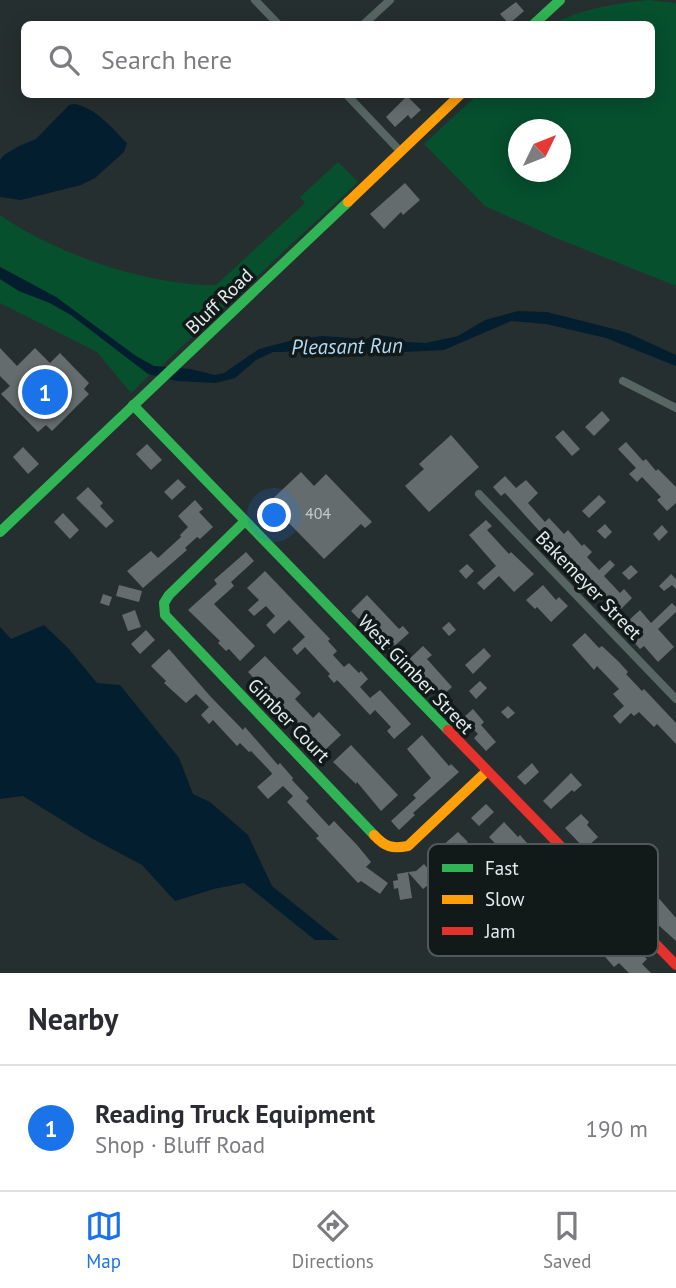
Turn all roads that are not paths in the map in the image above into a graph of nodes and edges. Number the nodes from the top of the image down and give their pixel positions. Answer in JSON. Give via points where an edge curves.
{"nodes":[{"id":1,"x":255,"y":0,"type":"edge"},
{"id":2,"x":390,"y":0,"type":"edge"},
{"id":3,"x":561,"y":0,"type":"edge"},
{"id":4,"x":275,"y":21,"type":"edge"},
{"id":5,"x":367,"y":21,"type":"edge"},
{"id":6,"x":537,"y":21,"type":"edge"},
{"id":7,"x":350,"y":98,"type":"edge"},
{"id":8,"x":457,"y":98,"type":"edge"},
{"id":9,"x":401,"y":152,"type":"junction"},
{"id":10,"x":623,"y":380,"type":"dead end"},
{"id":11,"x":133,"y":405,"type":"junction"},
{"id":12,"x":676,"y":408,"type":"edge"},
{"id":13,"x":480,"y":494,"type":"dead end"},
{"id":14,"x":245,"y":522,"type":"junction"},
{"id":15,"x":0,"y":532,"type":"edge"},
{"id":16,"x":676,"y":699,"type":"edge"},
{"id":17,"x":487,"y":772,"type":"junction"},
{"id":18,"x":558,"y":844,"type":"edge"},
{"id":19,"x":658,"y":947,"type":"edge"},
{"id":20,"x":676,"y":965,"type":"edge"}],
"edges":[{"from":1,"to":4,"type":"street"},
{"from":2,"to":5,"type":"street"},
{"from":3,"to":6,"type":"street"},
{"from":7,"to":9,"type":"street"},
{"from":8,"to":9,"type":"street","name":"Bluff Road"},
{"from":9,"to":11,"type":"street","name":"Bluff Road"},
{"from":10,"to":12,"type":"street"},
{"from":11,"to":14,"type":"street","name":"West Gimber Street"},
{"from":11,"to":15,"type":"street","name":"Bluff Road"},
{"from":13,"to":16,"type":"street","name":"Bakemeyer Street"},
{"from":14,"to":17,"type":"street","name":"West Gimber Street"},
{"from":14,"to":17,"type":"street","name":"Gimber Court","via":[[169,595],[165,615],[374,834],[388,847],[406,847]]},
{"from":17,"to":18,"type":"street","name":"West Gimber Street"},
{"from":19,"to":20,"type":"street","name":"West Gimber Street"}]}
